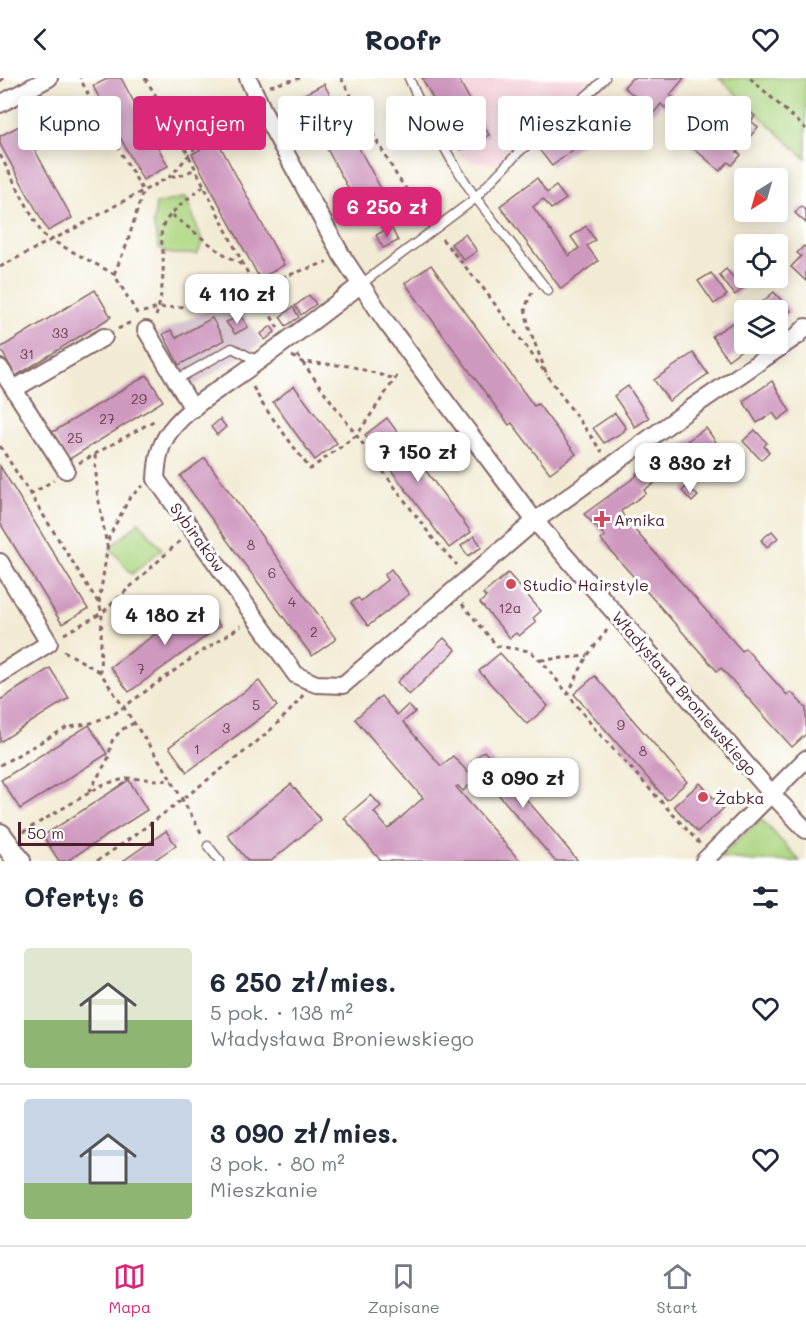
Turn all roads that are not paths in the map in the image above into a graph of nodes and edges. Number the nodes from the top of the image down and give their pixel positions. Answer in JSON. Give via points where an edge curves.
{"nodes":[{"id":1,"x":49,"y":78,"type":"edge"},
{"id":2,"x":248,"y":78,"type":"edge"},
{"id":3,"x":409,"y":78,"type":"edge"},
{"id":4,"x":605,"y":78,"type":"edge"},
{"id":5,"x":0,"y":104,"type":"edge"},
{"id":6,"x":476,"y":197,"type":"junction"},
{"id":7,"x":360,"y":285,"type":"junction"},
{"id":8,"x":548,"y":291,"type":"dead end"},
{"id":9,"x":806,"y":327,"type":"edge"},
{"id":10,"x":146,"y":330,"type":"road end"},
{"id":11,"x":104,"y":337,"type":"dead end"},
{"id":12,"x":259,"y":362,"type":"junction"},
{"id":13,"x":0,"y":369,"type":"edge"},
{"id":14,"x":176,"y":380,"type":"junction"},
{"id":15,"x":14,"y":389,"type":"junction"},
{"id":16,"x":193,"y":409,"type":"junction"},
{"id":17,"x":66,"y":470,"type":"road end"},
{"id":18,"x":535,"y":521,"type":"junction"},
{"id":19,"x":0,"y":562,"type":"edge"},
{"id":20,"x":0,"y":674,"type":"edge"},
{"id":21,"x":806,"y":759,"type":"edge"},
{"id":22,"x":771,"y":794,"type":"junction"},
{"id":23,"x":806,"y":830,"type":"edge"},
{"id":24,"x":2,"y":839,"type":"edge"},
{"id":25,"x":208,"y":846,"type":"road end"},
{"id":26,"x":706,"y":858,"type":"edge"},
{"id":27,"x":19,"y":861,"type":"edge"},
{"id":28,"x":220,"y":861,"type":"edge"}],
"edges":[{"from":1,"to":5,"type":"street"},
{"from":2,"to":7,"type":"street","name":"Władysława Broniewskiego"},
{"from":3,"to":6,"type":"lane","via":[[423,110]]},
{"from":4,"to":6,"type":"lane","via":[[519,152]]},
{"from":6,"to":7,"type":"lane"},
{"from":6,"to":8,"type":"lane"},
{"from":7,"to":12,"type":"street","name":"Sybiraków"},
{"from":7,"to":18,"type":"street","name":"Władysława Broniewskiego"},
{"from":9,"to":18,"type":"street"},
{"from":10,"to":14,"type":"street"},
{"from":11,"to":15,"type":"street"},
{"from":12,"to":14,"type":"lane","via":[[232,348]]},
{"from":12,"to":16,"type":"street","name":"Sybiraków"},
{"from":13,"to":15,"type":"street"},
{"from":14,"to":16,"type":"street"},
{"from":15,"to":17,"type":"street"},
{"from":16,"to":18,"type":"street","name":"Sybiraków","via":[[161,445],[156,479],[297,675],[313,683],[343,685]]},
{"from":18,"to":22,"type":"street","name":"Władysława Broniewskiego"},
{"from":19,"to":20,"type":"street","via":[[49,643]]},
{"from":21,"to":22,"type":"street"},
{"from":22,"to":23,"type":"street","name":"Władysława Broniewskiego"},
{"from":22,"to":26,"type":"street"},
{"from":24,"to":27,"type":"main road"},
{"from":25,"to":28,"type":"lane"}]}
